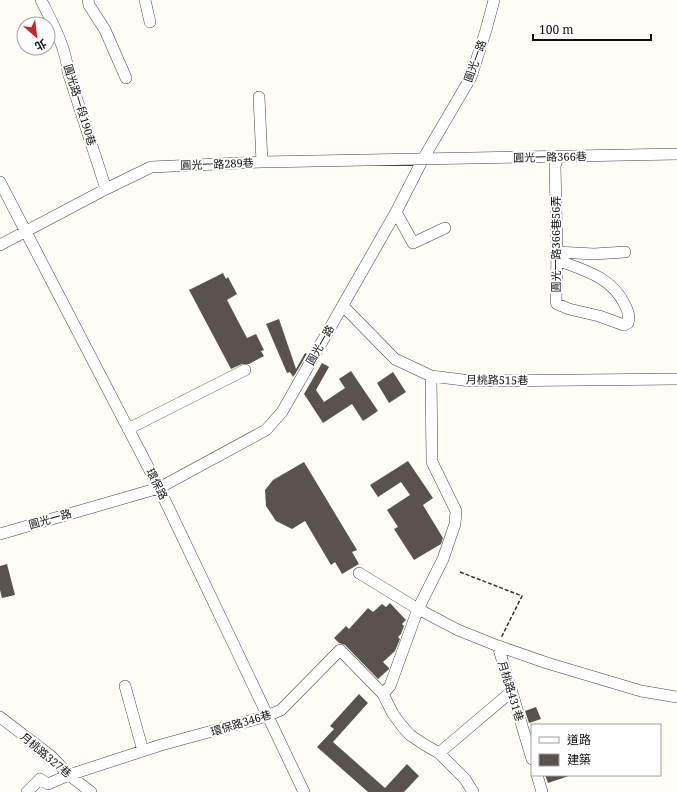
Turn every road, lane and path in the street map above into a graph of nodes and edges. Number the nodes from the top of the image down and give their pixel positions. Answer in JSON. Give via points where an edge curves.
{"nodes":[{"id":1,"x":40,"y":0,"type":"edge"},
{"id":2,"x":88,"y":0,"type":"edge"},
{"id":3,"x":145,"y":0,"type":"edge"},
{"id":4,"x":494,"y":0,"type":"edge"},
{"id":5,"x":150,"y":22,"type":"dead end"},
{"id":6,"x":126,"y":78,"type":"dead end"},
{"id":7,"x":259,"y":97,"type":"dead end"},
{"id":8,"x":677,"y":154,"type":"edge"},
{"id":9,"x":558,"y":156,"type":"junction"},
{"id":10,"x":423,"y":159,"type":"junction"},
{"id":11,"x":262,"y":162,"type":"junction"},
{"id":12,"x":0,"y":182,"type":"edge"},
{"id":13,"x":106,"y":189,"type":"junction"},
{"id":14,"x":396,"y":212,"type":"junction"},
{"id":15,"x":445,"y":228,"type":"dead end"},
{"id":16,"x":26,"y":231,"type":"junction"},
{"id":17,"x":0,"y":245,"type":"edge"},
{"id":18,"x":625,"y":252,"type":"dead end"},
{"id":19,"x":557,"y":256,"type":"junction"},
{"id":20,"x":343,"y":306,"type":"junction"},
{"id":21,"x":245,"y":370,"type":"dead end"},
{"id":22,"x":431,"y":376,"type":"junction"},
{"id":23,"x":677,"y":379,"type":"edge"},
{"id":24,"x":128,"y":429,"type":"junction"},
{"id":25,"x":159,"y":488,"type":"junction"},
{"id":26,"x":0,"y":534,"type":"edge"},
{"id":27,"x":460,"y":572,"type":"dead end"},
{"id":28,"x":359,"y":573,"type":"dead end"},
{"id":29,"x":418,"y":609,"type":"junction"},
{"id":30,"x":498,"y":646,"type":"junction"},
{"id":31,"x":125,"y":686,"type":"dead end"},
{"id":32,"x":511,"y":692,"type":"junction"},
{"id":33,"x":383,"y":694,"type":"junction"},
{"id":34,"x":677,"y":697,"type":"edge"},
{"id":35,"x":267,"y":716,"type":"junction"},
{"id":36,"x":0,"y":717,"type":"edge"},
{"id":37,"x":143,"y":751,"type":"junction"},
{"id":38,"x":439,"y":753,"type":"junction"},
{"id":39,"x":531,"y":756,"type":"edge"},
{"id":40,"x":69,"y":775,"type":"junction"},
{"id":41,"x":537,"y":776,"type":"edge"},
{"id":42,"x":27,"y":792,"type":"edge"},
{"id":43,"x":91,"y":792,"type":"edge"},
{"id":44,"x":304,"y":792,"type":"edge"},
{"id":45,"x":473,"y":792,"type":"edge"},
{"id":46,"x":542,"y":792,"type":"edge"}],
"edges":[{"from":1,"to":13,"type":"street","name":"圓光路一段190巷","via":[[54,27],[67,62]]},
{"from":2,"to":6,"type":"street","via":[[105,30]]},
{"from":3,"to":5,"type":"street"},
{"from":4,"to":10,"type":"street","name":"圓光一路","via":[[471,77]]},
{"from":7,"to":11,"type":"street"},
{"from":8,"to":9,"type":"street","name":"圓光一路366巷"},
{"from":9,"to":10,"type":"street","name":"圓光一路366巷"},
{"from":9,"to":19,"type":"street","name":"圓光一路366巷56弄","via":[[555,166]]},
{"from":10,"to":11,"type":"street","name":"圓光一路289巷"},
{"from":10,"to":14,"type":"street","name":"圓光一路"},
{"from":11,"to":13,"type":"street","name":"圓光一路289巷","via":[[151,167]]},
{"from":12,"to":16,"type":"street","name":"環保路"},
{"from":13,"to":16,"type":"street","name":"圓光一路289巷"},
{"from":14,"to":15,"type":"street","via":[[413,243]]},
{"from":14,"to":20,"type":"street","name":"圓光一路"},
{"from":16,"to":17,"type":"street","name":"圓光一路289巷"},
{"from":16,"to":24,"type":"street","name":"環保路"},
{"from":18,"to":19,"type":"street"},
{"from":19,"to":19,"type":"street","name":"圓光一路366巷56弄","via":[[558,304],[624,325],[628,323],[629,312],[613,286]]},
{"from":20,"to":22,"type":"street","name":"月桃路515巷","via":[[394,359]]},
{"from":20,"to":25,"type":"street","name":"圓光一路","via":[[282,412],[266,430]]},
{"from":21,"to":24,"type":"street"},
{"from":22,"to":23,"type":"street","name":"月桃路515巷","via":[[471,381]]},
{"from":22,"to":29,"type":"street","via":[[432,462],[456,511],[455,524],[443,559]]},
{"from":24,"to":25,"type":"street","name":"環保路"},
{"from":25,"to":26,"type":"street","name":"圓光一路"},
{"from":25,"to":35,"type":"street","name":"環保路"},
{"from":27,"to":30,"type":"path","via":[[522,596]]},
{"from":28,"to":29,"type":"street"},
{"from":29,"to":30,"type":"street","via":[[458,630]]},
{"from":29,"to":33,"type":"street","via":[[390,686]]},
{"from":30,"to":32,"type":"street","name":"月桃路431巷"},
{"from":30,"to":34,"type":"street","via":[[640,691]]},
{"from":31,"to":37,"type":"street"},
{"from":32,"to":38,"type":"street"},
{"from":32,"to":39,"type":"street","name":"月桃路431巷"},
{"from":33,"to":35,"type":"street","name":"環保路346巷","via":[[340,650],[281,710]]},
{"from":33,"to":38,"type":"street","via":[[402,726],[425,746]]},
{"from":35,"to":37,"type":"street","name":"環保路346巷"},
{"from":35,"to":44,"type":"street","name":"環保路"},
{"from":36,"to":40,"type":"street","name":"月桃路327巷","via":[[51,756]]},
{"from":37,"to":40,"type":"street","name":"環保路346巷"},
{"from":38,"to":45,"type":"street"},
{"from":40,"to":42,"type":"street","name":"環保路346巷","via":[[48,784],[40,779]]},
{"from":40,"to":43,"type":"street","name":"月桃路327巷"},
{"from":41,"to":46,"type":"street"}]}
